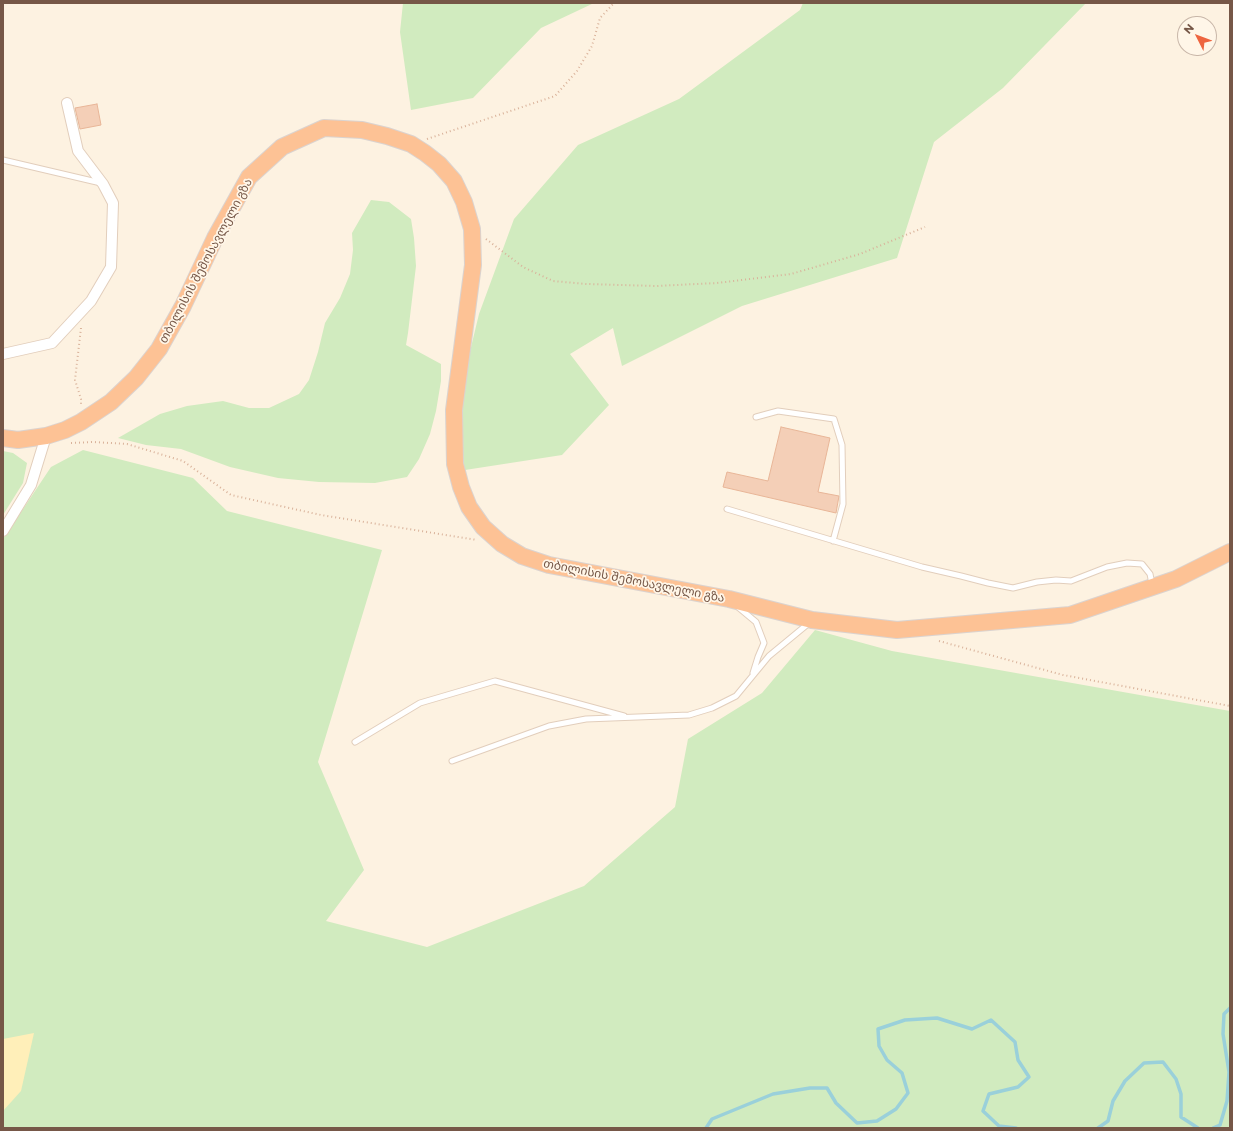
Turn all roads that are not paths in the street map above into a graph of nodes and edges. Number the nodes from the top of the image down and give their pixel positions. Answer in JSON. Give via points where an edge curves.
{"nodes":[{"id":1,"x":67,"y":103,"type":"dead end"},
{"id":2,"x":3,"y":160,"type":"edge"},
{"id":3,"x":103,"y":184,"type":"junction"},
{"id":4,"x":3,"y":354,"type":"edge"},
{"id":5,"x":756,"y":417,"type":"dead end"},
{"id":6,"x":46,"y":436,"type":"junction"},
{"id":7,"x":3,"y":438,"type":"edge"},
{"id":8,"x":727,"y":509,"type":"dead end"},
{"id":9,"x":3,"y":531,"type":"edge"},
{"id":10,"x":833,"y":541,"type":"junction"},
{"id":11,"x":1230,"y":552,"type":"edge"},
{"id":12,"x":1153,"y":587,"type":"junction"},
{"id":13,"x":729,"y":599,"type":"junction"},
{"id":14,"x":812,"y":620,"type":"junction"},
{"id":15,"x":736,"y":696,"type":"junction"},
{"id":16,"x":630,"y":717,"type":"junction"},
{"id":17,"x":355,"y":742,"type":"dead end"},
{"id":18,"x":452,"y":761,"type":"dead end"}],
"edges":[{"from":1,"to":3,"type":"street","via":[[78,151]]},
{"from":2,"to":3,"type":"lane"},
{"from":3,"to":4,"type":"street","via":[[113,203],[112,267],[91,301],[52,343]]},
{"from":5,"to":10,"type":"lane","via":[[778,411],[834,419],[842,446],[843,504]]},
{"from":6,"to":7,"type":"highway","name":"თბილისის შემოსავლელი გზა","via":[[18,440]]},
{"from":6,"to":9,"type":"street","via":[[30,485]]},
{"from":6,"to":13,"type":"highway","name":"თბილისის შემოსავლელი გზა","via":[[81,422],[111,402],[136,378],[159,350],[249,176],[282,147],[324,128],[362,130],[411,144],[439,164],[454,182],[464,202],[472,228],[473,266],[454,410],[455,464],[469,507],[480,522],[502,544],[522,556],[549,565]]},
{"from":8,"to":10,"type":"lane"},
{"from":10,"to":12,"type":"lane","via":[[922,567],[1013,588],[1037,582],[1071,580],[1127,563],[1142,564],[1150,574]]},
{"from":11,"to":12,"type":"highway","name":"თბილისის შემოსავლელი გზა","via":[[1176,579]]},
{"from":12,"to":14,"type":"highway","name":"თბილისის შემოსავლელი გზა","via":[[1070,614],[897,630]]},
{"from":13,"to":14,"type":"highway","name":"თბილისის შემოსავლელი გზა"},
{"from":13,"to":15,"type":"lane","via":[[756,622],[764,643],[753,674]]},
{"from":14,"to":15,"type":"lane","via":[[769,656]]},
{"from":15,"to":16,"type":"lane","via":[[712,708],[689,715]]},
{"from":16,"to":17,"type":"lane","via":[[495,681],[420,703]]},
{"from":16,"to":18,"type":"lane","via":[[586,719],[549,726]]}]}
